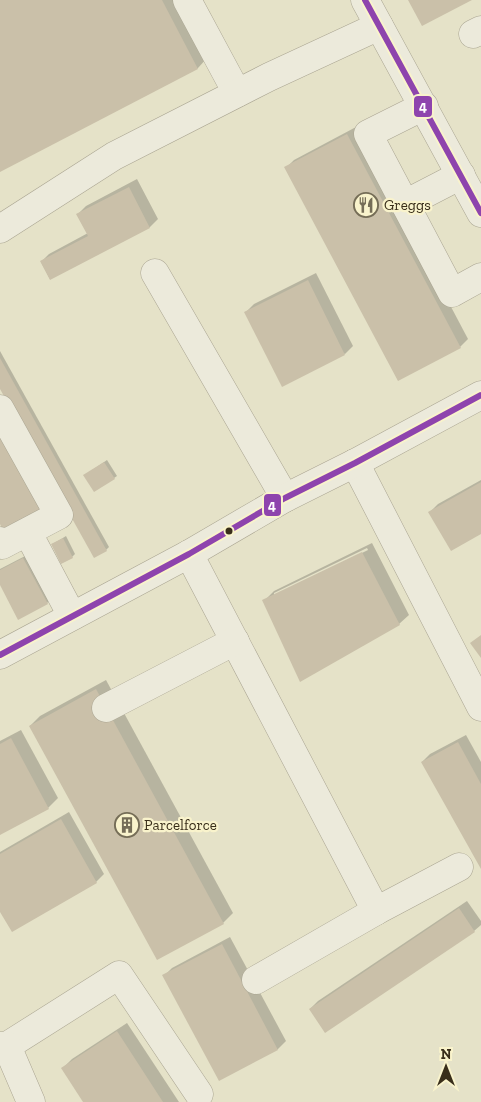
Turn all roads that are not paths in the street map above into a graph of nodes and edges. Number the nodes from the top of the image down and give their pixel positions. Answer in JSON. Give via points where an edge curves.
{"nodes":[{"id":1,"x":187,"y":0,"type":"edge"},
{"id":2,"x":365,"y":0,"type":"edge"},
{"id":3,"x":379,"y":26,"type":"junction"},
{"id":4,"x":237,"y":92,"type":"junction"},
{"id":5,"x":424,"y":106,"type":"junction"},
{"id":6,"x":461,"y":175,"type":"junction"},
{"id":7,"x":405,"y":204,"type":"junction"},
{"id":8,"x":481,"y":213,"type":"edge"},
{"id":9,"x":0,"y":229,"type":"edge"},
{"id":10,"x":155,"y":273,"type":"dead end"},
{"id":11,"x":481,"y":277,"type":"edge"},
{"id":12,"x":481,"y":395,"type":"edge"},
{"id":13,"x":0,"y":409,"type":"edge"},
{"id":14,"x":355,"y":463,"type":"junction"},
{"id":15,"x":285,"y":498,"type":"junction"},
{"id":16,"x":28,"y":533,"type":"junction"},
{"id":17,"x":0,"y":541,"type":"edge"},
{"id":18,"x":190,"y":554,"type":"junction"},
{"id":19,"x":72,"y":616,"type":"junction"},
{"id":20,"x":235,"y":640,"type":"junction"},
{"id":21,"x":0,"y":654,"type":"edge"},
{"id":22,"x":481,"y":707,"type":"edge"},
{"id":23,"x":106,"y":708,"type":"dead end"},
{"id":24,"x":459,"y":867,"type":"dead end"},
{"id":25,"x":376,"y":911,"type":"junction"},
{"id":26,"x":256,"y":980,"type":"dead end"},
{"id":27,"x":3,"y":1046,"type":"edge"},
{"id":28,"x":199,"y":1094,"type":"dead end"},
{"id":29,"x":31,"y":1102,"type":"edge"}],
"edges":[{"from":1,"to":4,"type":"street"},
{"from":2,"to":3,"type":"street"},
{"from":3,"to":4,"type":"street"},
{"from":3,"to":5,"type":"street"},
{"from":4,"to":9,"type":"street","via":[[114,156]]},
{"from":5,"to":6,"type":"street"},
{"from":5,"to":7,"type":"street","via":[[368,134]]},
{"from":6,"to":7,"type":"street"},
{"from":6,"to":8,"type":"street"},
{"from":7,"to":11,"type":"street","via":[[452,293]]},
{"from":10,"to":15,"type":"street"},
{"from":12,"to":14,"type":"street"},
{"from":13,"to":16,"type":"street","via":[[59,515]]},
{"from":14,"to":15,"type":"street"},
{"from":14,"to":22,"type":"street"},
{"from":15,"to":18,"type":"street"},
{"from":16,"to":17,"type":"street","via":[[2,545]]},
{"from":16,"to":19,"type":"street"},
{"from":18,"to":19,"type":"street"},
{"from":18,"to":20,"type":"street"},
{"from":19,"to":21,"type":"street"},
{"from":20,"to":23,"type":"street"},
{"from":20,"to":25,"type":"street"},
{"from":24,"to":25,"type":"street"},
{"from":25,"to":26,"type":"street"},
{"from":27,"to":28,"type":"street","via":[[120,975]]},
{"from":27,"to":29,"type":"street"}]}
